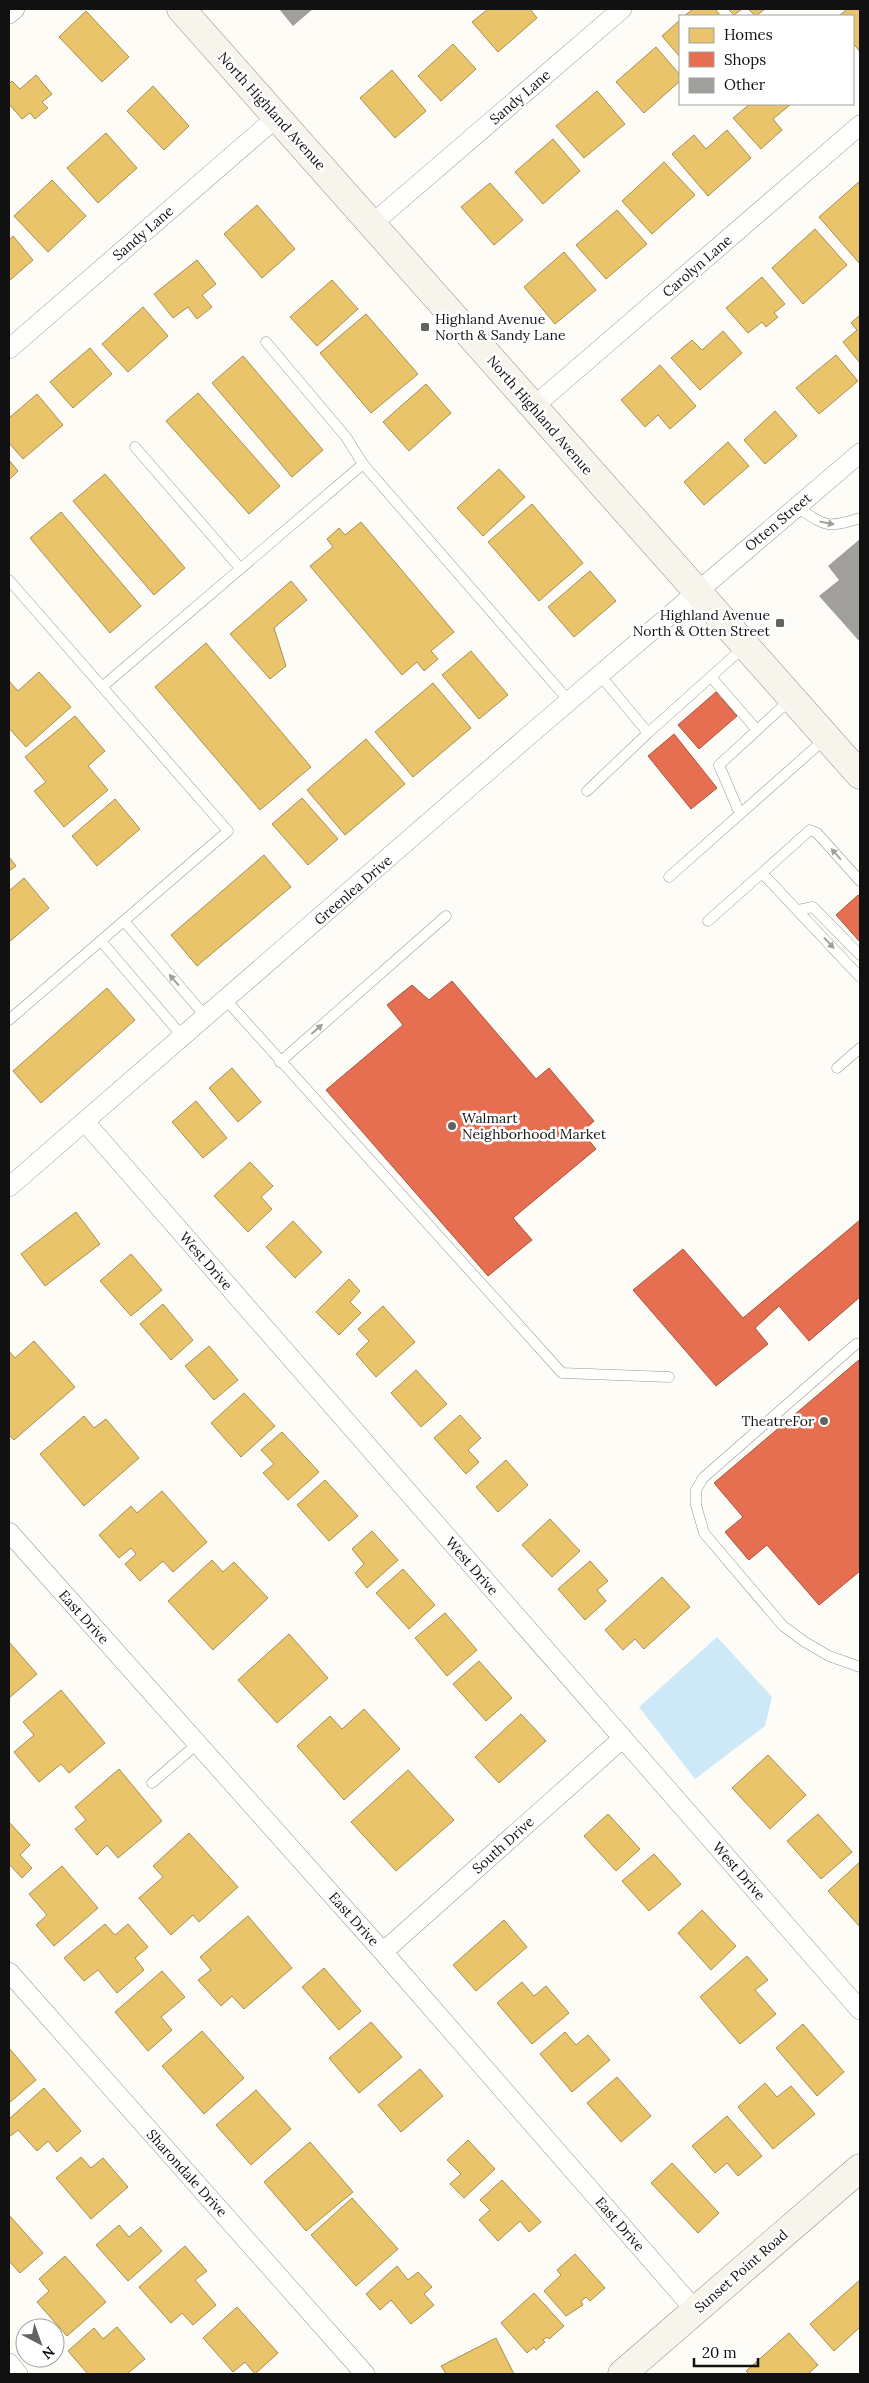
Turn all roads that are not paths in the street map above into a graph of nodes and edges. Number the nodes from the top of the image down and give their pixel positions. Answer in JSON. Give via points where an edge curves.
{"nodes":[{"id":1,"x":15,"y":9,"type":"edge"},
{"id":2,"x":181,"y":9,"type":"edge"},
{"id":3,"x":622,"y":9,"type":"edge"},
{"id":4,"x":9,"y":14,"type":"edge"},
{"id":5,"x":278,"y":117,"type":"junction"},
{"id":6,"x":860,"y":124,"type":"edge"},
{"id":7,"x":372,"y":224,"type":"junction"},
{"id":8,"x":266,"y":342,"type":"dead end"},
{"id":9,"x":9,"y":349,"type":"edge"},
{"id":10,"x":533,"y":407,"type":"junction"},
{"id":11,"x":135,"y":447,"type":"dead end"},
{"id":12,"x":860,"y":453,"type":"edge"},
{"id":13,"x":363,"y":464,"type":"junction"},
{"id":14,"x":797,"y":507,"type":"junction"},
{"id":15,"x":860,"y":518,"type":"edge"},
{"id":16,"x":240,"y":568,"type":"junction"},
{"id":17,"x":9,"y":580,"type":"edge"},
{"id":18,"x":696,"y":592,"type":"junction"},
{"id":19,"x":745,"y":647,"type":"junction"},
{"id":20,"x":600,"y":675,"type":"junction"},
{"id":21,"x":711,"y":677,"type":"junction"},
{"id":22,"x":102,"y":687,"type":"junction"},
{"id":23,"x":792,"y":698,"type":"junction"},
{"id":24,"x":569,"y":701,"type":"junction"},
{"id":25,"x":757,"y":730,"type":"junction"},
{"id":26,"x":648,"y":732,"type":"junction"},
{"id":27,"x":827,"y":737,"type":"junction"},
{"id":28,"x":860,"y":775,"type":"edge"},
{"id":29,"x":587,"y":791,"type":"dead end"},
{"id":30,"x":740,"y":814,"type":"junction"},
{"id":31,"x":762,"y":873,"type":"junction"},
{"id":32,"x":669,"y":877,"type":"dead end"},
{"id":33,"x":860,"y":881,"type":"edge"},
{"id":34,"x":798,"y":910,"type":"junction"},
{"id":35,"x":446,"y":916,"type":"dead end"},
{"id":36,"x":708,"y":921,"type":"dead end"},
{"id":37,"x":124,"y":922,"type":"junction"},
{"id":38,"x":101,"y":941,"type":"junction"},
{"id":39,"x":860,"y":956,"type":"edge"},
{"id":40,"x":860,"y":976,"type":"edge"},
{"id":41,"x":226,"y":1000,"type":"junction"},
{"id":42,"x":206,"y":1017,"type":"junction"},
{"id":43,"x":9,"y":1020,"type":"edge"},
{"id":44,"x":183,"y":1037,"type":"junction"},
{"id":45,"x":860,"y":1048,"type":"edge"},
{"id":46,"x":280,"y":1062,"type":"junction"},
{"id":47,"x":837,"y":1068,"type":"dead end"},
{"id":48,"x":85,"y":1122,"type":"junction"},
{"id":49,"x":9,"y":1187,"type":"edge"},
{"id":50,"x":860,"y":1343,"type":"edge"},
{"id":51,"x":669,"y":1377,"type":"dead end"},
{"id":52,"x":9,"y":1532,"type":"edge"},
{"id":53,"x":860,"y":1668,"type":"edge"},
{"id":54,"x":623,"y":1738,"type":"junction"},
{"id":55,"x":197,"y":1744,"type":"junction"},
{"id":56,"x":152,"y":1783,"type":"dead end"},
{"id":57,"x":383,"y":1952,"type":"junction"},
{"id":58,"x":9,"y":1972,"type":"edge"},
{"id":59,"x":860,"y":2010,"type":"edge"},
{"id":60,"x":860,"y":2168,"type":"edge"},
{"id":61,"x":695,"y":2310,"type":"junction"},
{"id":62,"x":9,"y":2363,"type":"edge"},
{"id":63,"x":18,"y":2374,"type":"edge"},
{"id":64,"x":365,"y":2374,"type":"edge"},
{"id":65,"x":622,"y":2374,"type":"edge"}],
"edges":[{"from":1,"to":4,"type":"street"},
{"from":2,"to":5,"type":"street","name":"North Highland Avenue"},
{"from":3,"to":7,"type":"street","name":"Sandy Lane"},
{"from":5,"to":7,"type":"street","name":"North Highland Avenue"},
{"from":5,"to":9,"type":"street","name":"Sandy Lane"},
{"from":6,"to":10,"type":"street","name":"Carolyn Lane"},
{"from":7,"to":10,"type":"street","name":"North Highland Avenue"},
{"from":8,"to":13,"type":"lane","via":[[346,437]]},
{"from":10,"to":18,"type":"street","name":"North Highland Avenue"},
{"from":11,"to":16,"type":"lane"},
{"from":12,"to":14,"type":"street","name":"Otten Street"},
{"from":13,"to":16,"type":"lane"},
{"from":13,"to":24,"type":"lane"},
{"from":14,"to":15,"type":"lane","one_way":true,"via":[[828,525]]},
{"from":14,"to":18,"type":"street","name":"Otten Street"},
{"from":16,"to":22,"type":"lane"},
{"from":17,"to":22,"type":"lane"},
{"from":18,"to":19,"type":"street","name":"North Highland Avenue"},
{"from":18,"to":20,"type":"street","name":"Greenlea Drive"},
{"from":19,"to":21,"type":"lane"},
{"from":19,"to":23,"type":"street","name":"North Highland Avenue"},
{"from":20,"to":24,"type":"street","name":"Greenlea Drive"},
{"from":20,"to":26,"type":"lane"},
{"from":21,"to":25,"type":"lane"},
{"from":21,"to":26,"type":"lane"},
{"from":22,"to":37,"type":"lane","via":[[228,831]]},
{"from":23,"to":25,"type":"lane"},
{"from":23,"to":27,"type":"street","name":"North Highland Avenue"},
{"from":24,"to":41,"type":"street","name":"Greenlea Drive"},
{"from":25,"to":30,"type":"lane","via":[[719,765]]},
{"from":26,"to":29,"type":"lane"},
{"from":27,"to":28,"type":"street","name":"North Highland Avenue"},
{"from":27,"to":30,"type":"lane"},
{"from":30,"to":32,"type":"lane"},
{"from":33,"to":31,"type":"lane","one_way":true,"via":[[818,833],[810,830]]},
{"from":31,"to":34,"type":"lane"},
{"from":31,"to":36,"type":"lane"},
{"from":34,"to":39,"type":"lane","via":[[813,907]]},
{"from":34,"to":40,"type":"lane","one_way":true},
{"from":46,"to":35,"type":"lane","one_way":true},
{"from":37,"to":38,"type":"lane"},
{"from":42,"to":37,"type":"lane","one_way":true},
{"from":38,"to":43,"type":"lane"},
{"from":38,"to":44,"type":"lane"},
{"from":41,"to":42,"type":"street","name":"Greenlea Drive"},
{"from":41,"to":46,"type":"lane"},
{"from":42,"to":44,"type":"street","name":"Greenlea Drive"},
{"from":44,"to":48,"type":"street","name":"Greenlea Drive"},
{"from":45,"to":47,"type":"lane"},
{"from":46,"to":51,"type":"lane","via":[[562,1373]]},
{"from":48,"to":49,"type":"street","name":"Greenlea Drive"},
{"from":48,"to":54,"type":"street","name":"West Drive"},
{"from":50,"to":53,"type":"lane","via":[[703,1478],[696,1490],[696,1505],[704,1533],[783,1626],[830,1656]]},
{"from":52,"to":55,"type":"street","name":"East Drive"},
{"from":54,"to":57,"type":"street","name":"South Drive"},
{"from":54,"to":59,"type":"street","name":"West Drive"},
{"from":55,"to":56,"type":"lane"},
{"from":55,"to":57,"type":"street","name":"East Drive"},
{"from":57,"to":61,"type":"street","name":"East Drive"},
{"from":58,"to":64,"type":"street","name":"Sharondale Drive"},
{"from":60,"to":61,"type":"street","name":"Sunset Point Road"},
{"from":61,"to":65,"type":"street","name":"Sunset Point Road"},
{"from":62,"to":63,"type":"street"}]}
